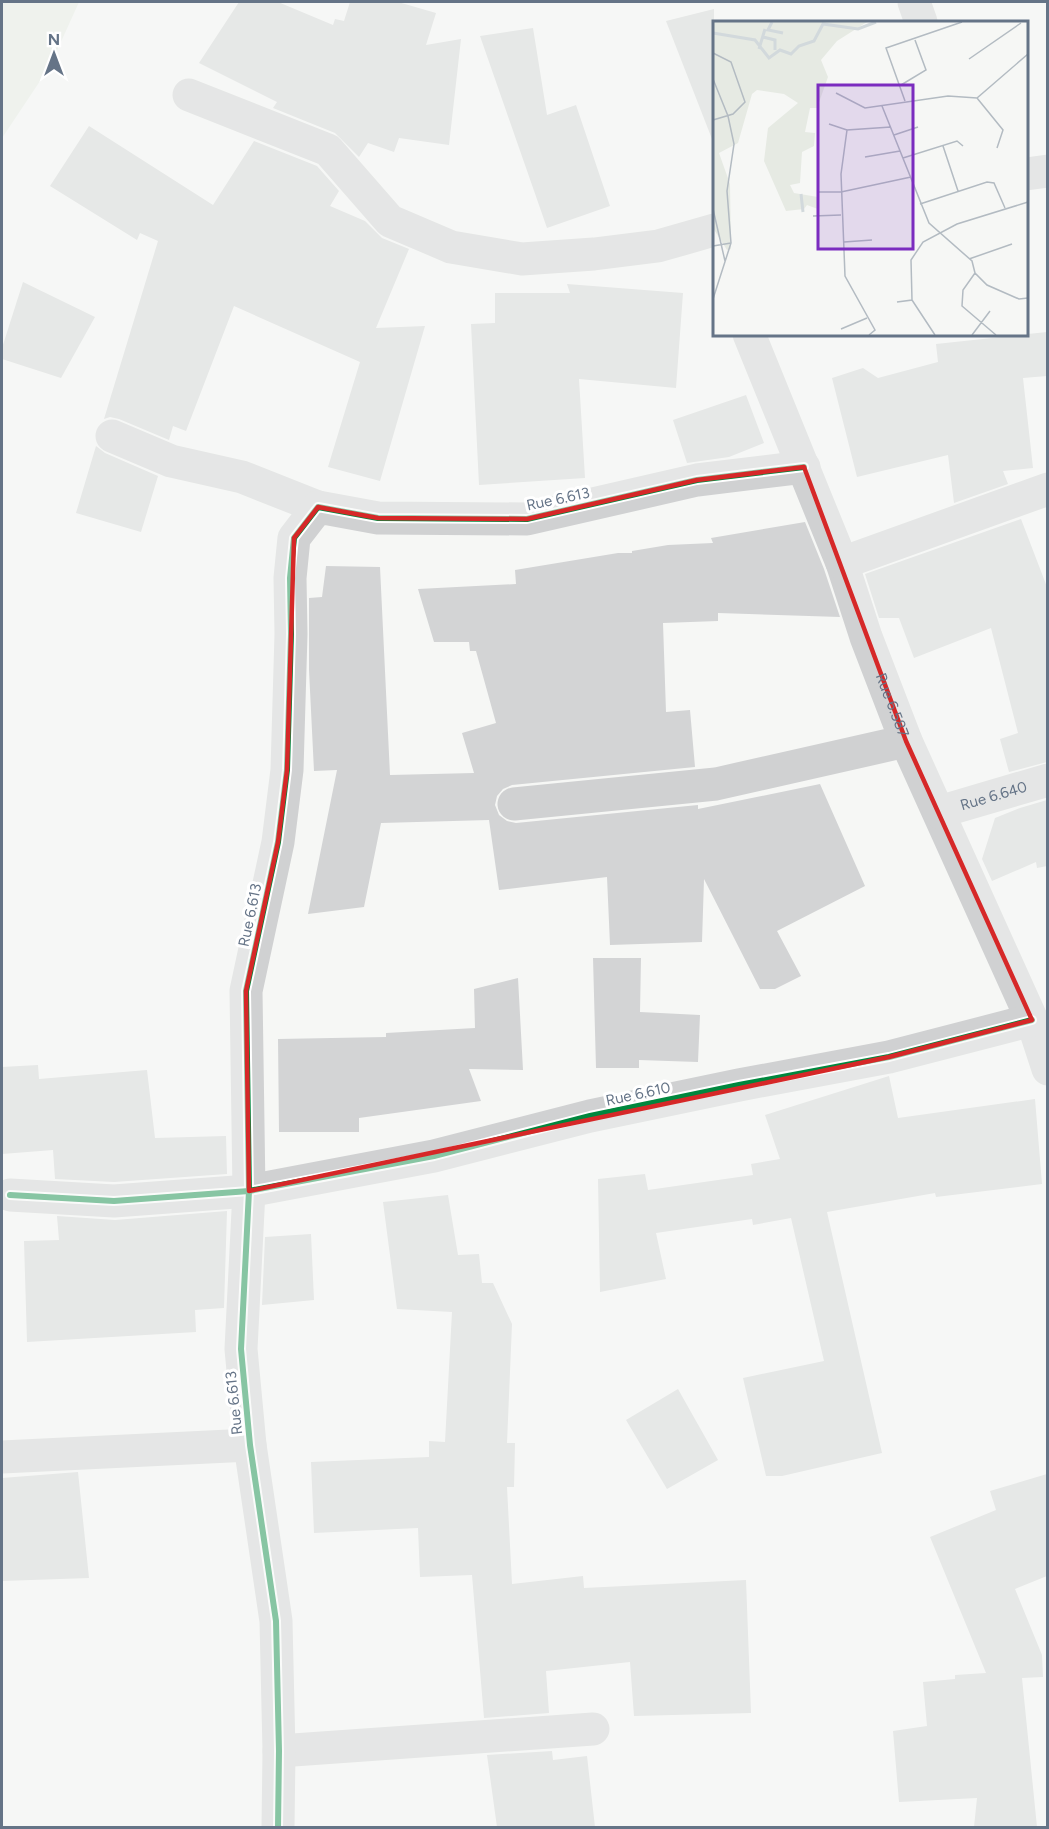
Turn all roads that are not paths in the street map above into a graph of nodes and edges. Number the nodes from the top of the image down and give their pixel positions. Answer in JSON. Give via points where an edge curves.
{"nodes":[{"id":1,"x":189,"y":94,"type":"dead end"},
{"id":2,"x":1047,"y":171,"type":"edge"},
{"id":3,"x":1028,"y":174,"type":"edge"},
{"id":4,"x":711,"y":240,"type":"edge"},
{"id":5,"x":750,"y":336,"type":"edge"},
{"id":6,"x":112,"y":436,"type":"dead end"},
{"id":7,"x":804,"y":466,"type":"junction"},
{"id":8,"x":1047,"y":489,"type":"edge"},
{"id":9,"x":318,"y":507,"type":"junction"},
{"id":10,"x":842,"y":563,"type":"junction"},
{"id":11,"x":906,"y":741,"type":"junction"},
{"id":12,"x":1047,"y":780,"type":"edge"},
{"id":13,"x":514,"y":804,"type":"dead end"},
{"id":14,"x":939,"y":812,"type":"junction"},
{"id":15,"x":1032,"y":1020,"type":"junction"},
{"id":16,"x":1047,"y":1069,"type":"edge"},
{"id":17,"x":249,"y":1191,"type":"junction"},
{"id":18,"x":10,"y":1195,"type":"dead end"},
{"id":19,"x":250,"y":1445,"type":"junction"},
{"id":20,"x":2,"y":1457,"type":"edge"},
{"id":21,"x":593,"y":1729,"type":"dead end"},
{"id":22,"x":279,"y":1751,"type":"junction"},
{"id":23,"x":278,"y":1827,"type":"edge"}],
"edges":[{"from":1,"to":4,"type":"street","via":[[328,150],[390,221],[451,247],[522,259]]},
{"from":2,"to":3,"type":"street"},
{"from":5,"to":7,"type":"street","name":"Rue 6.587"},
{"from":6,"to":9,"type":"street","via":[[171,461],[242,477]]},
{"from":7,"to":9,"type":"street","name":"Rue 6.613","via":[[697,480],[526,519],[378,518]]},
{"from":7,"to":10,"type":"street","name":"Rue 6.587"},
{"from":8,"to":10,"type":"street"},
{"from":9,"to":17,"type":"street","name":"Rue 6.613","via":[[294,538],[287,770],[278,842],[246,991]]},
{"from":10,"to":11,"type":"street","name":"Rue 6.587"},
{"from":11,"to":13,"type":"street","via":[[716,784]]},
{"from":11,"to":14,"type":"street","name":"Rue 6.587"},
{"from":12,"to":14,"type":"street","name":"Rue 6.640"},
{"from":14,"to":15,"type":"street","name":"Rue 6.587"},
{"from":15,"to":16,"type":"street","name":"Rue 6.587"},
{"from":15,"to":17,"type":"street","name":"Rue 6.610","via":[[889,1057],[739,1084],[590,1116],[434,1156]]},
{"from":17,"to":18,"type":"street","name":"Rue 6.610","via":[[114,1201]]},
{"from":17,"to":19,"type":"street","name":"Rue 6.613","via":[[241,1349]]},
{"from":19,"to":20,"type":"street"},
{"from":19,"to":22,"type":"street","name":"Rue 6.613","via":[[276,1621]]},
{"from":21,"to":22,"type":"street"},
{"from":22,"to":23,"type":"street","name":"Rue 6.613"}]}
